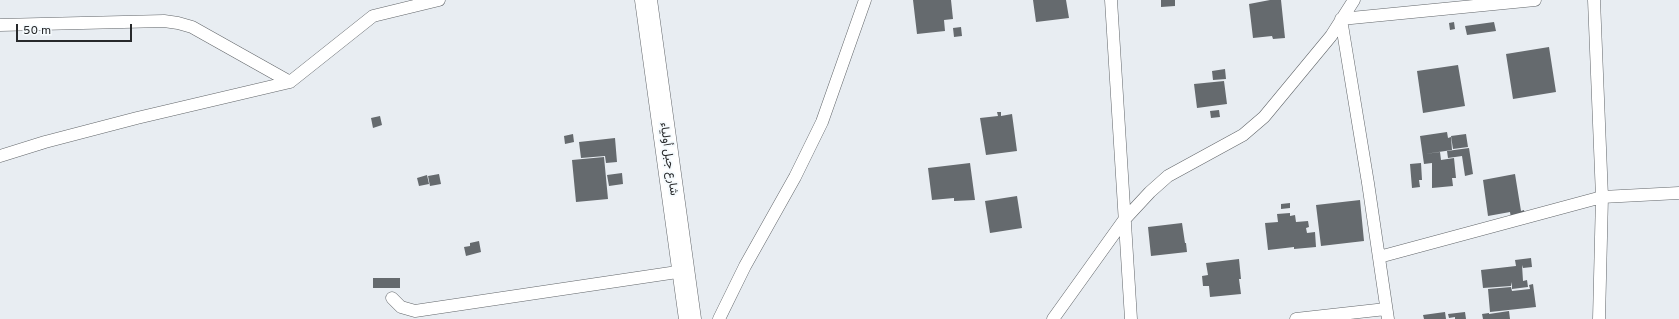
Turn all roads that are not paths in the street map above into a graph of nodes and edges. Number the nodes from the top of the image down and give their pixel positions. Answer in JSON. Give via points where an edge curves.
{"nodes":[{"id":1,"x":439,"y":0,"type":"edge"},
{"id":2,"x":646,"y":0,"type":"edge"},
{"id":3,"x":865,"y":0,"type":"edge"},
{"id":4,"x":1111,"y":0,"type":"edge"},
{"id":5,"x":1354,"y":0,"type":"edge"},
{"id":6,"x":1535,"y":0,"type":"edge"},
{"id":7,"x":1594,"y":0,"type":"edge"},
{"id":8,"x":1341,"y":19,"type":"junction"},
{"id":9,"x":0,"y":25,"type":"edge"},
{"id":10,"x":290,"y":82,"type":"junction"},
{"id":11,"x":0,"y":156,"type":"edge"},
{"id":12,"x":1679,"y":192,"type":"edge"},
{"id":13,"x":1602,"y":197,"type":"junction"},
{"id":14,"x":1124,"y":220,"type":"junction"},
{"id":15,"x":1379,"y":257,"type":"junction"},
{"id":16,"x":684,"y":271,"type":"junction"},
{"id":17,"x":392,"y":298,"type":"dead end"},
{"id":18,"x":1387,"y":314,"type":"edge"},
{"id":19,"x":690,"y":319,"type":"edge"},
{"id":20,"x":720,"y":319,"type":"edge"},
{"id":21,"x":1053,"y":319,"type":"edge"},
{"id":22,"x":1131,"y":319,"type":"edge"},
{"id":23,"x":1296,"y":319,"type":"edge"},
{"id":24,"x":1599,"y":319,"type":"edge"}],
"edges":[{"from":1,"to":10,"type":"street","via":[[373,16]]},
{"from":2,"to":16,"type":"highway","name":"شارع جبل أولياء"},
{"from":3,"to":20,"type":"street","via":[[822,122]]},
{"from":4,"to":14,"type":"street"},
{"from":5,"to":8,"type":"street"},
{"from":6,"to":8,"type":"street"},
{"from":7,"to":13,"type":"street"},
{"from":8,"to":14,"type":"street","via":[[1331,36],[1264,117],[1243,134],[1168,176]]},
{"from":8,"to":15,"type":"street"},
{"from":9,"to":10,"type":"street","via":[[164,21],[178,23],[192,27]]},
{"from":10,"to":11,"type":"street","via":[[137,118]]},
{"from":12,"to":13,"type":"street"},
{"from":13,"to":15,"type":"street"},
{"from":13,"to":24,"type":"street"},
{"from":14,"to":21,"type":"street"},
{"from":14,"to":22,"type":"street"},
{"from":15,"to":18,"type":"street"},
{"from":16,"to":17,"type":"street","via":[[415,311],[401,307]]},
{"from":16,"to":19,"type":"highway","name":"شارع جبل أولياء"},
{"from":18,"to":23,"type":"street"}]}
